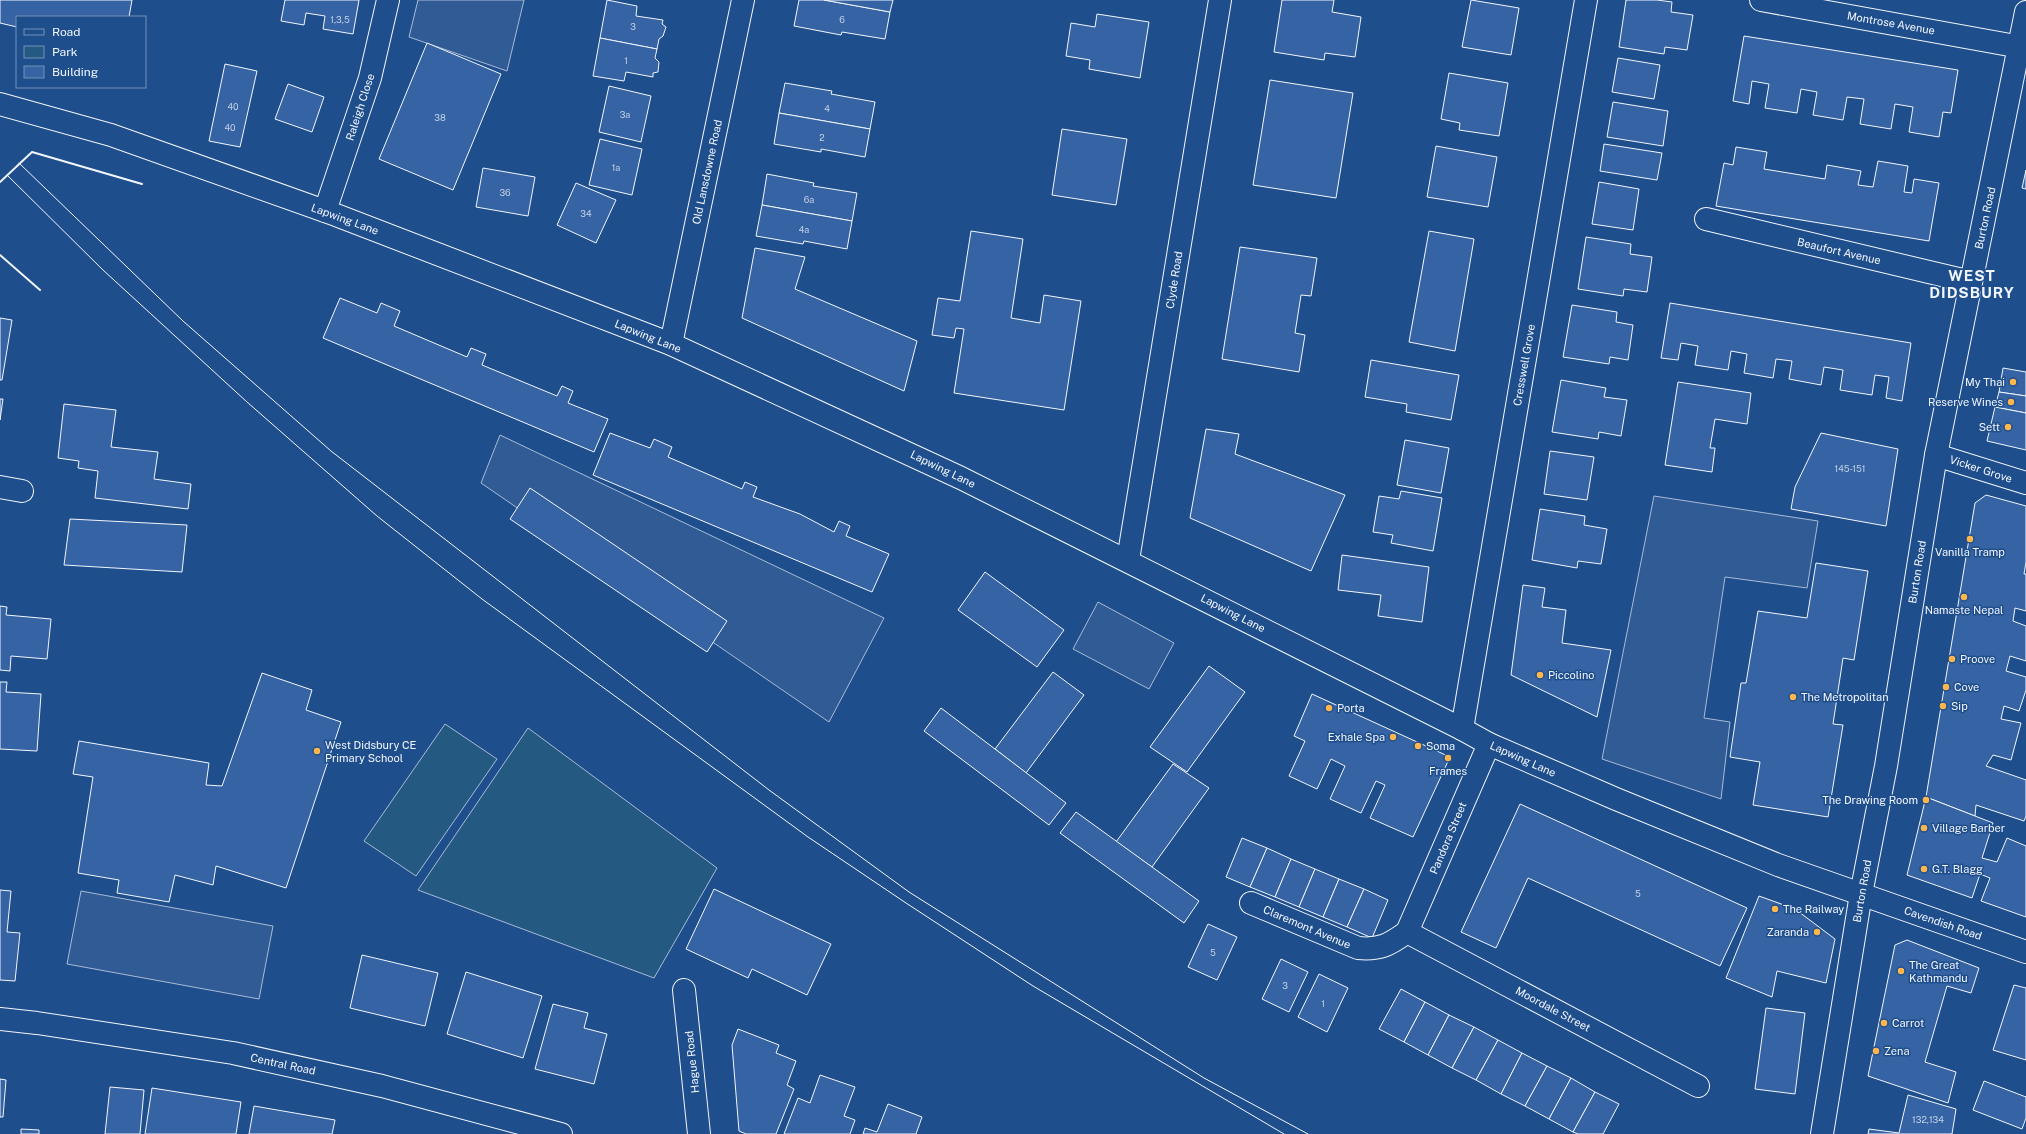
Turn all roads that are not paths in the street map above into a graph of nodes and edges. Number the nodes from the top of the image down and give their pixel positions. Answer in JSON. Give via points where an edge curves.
{"nodes":[{"id":1,"x":388,"y":0,"type":"edge"},
{"id":2,"x":743,"y":0,"type":"edge"},
{"id":3,"x":1220,"y":0,"type":"edge"},
{"id":4,"x":1586,"y":0,"type":"edge"},
{"id":5,"x":1761,"y":0,"type":"edge"},
{"id":6,"x":2026,"y":12,"type":"edge"},
{"id":7,"x":2023,"y":47,"type":"edge"},
{"id":8,"x":0,"y":104,"type":"edge"},
{"id":9,"x":325,"y":211,"type":"junction"},
{"id":10,"x":1706,"y":219,"type":"dead end"},
{"id":11,"x":1971,"y":282,"type":"junction"},
{"id":12,"x":671,"y":344,"type":"junction"},
{"id":13,"x":1936,"y":455,"type":"junction"},
{"id":14,"x":2026,"y":483,"type":"edge"},
{"id":15,"x":0,"y":487,"type":"edge"},
{"id":16,"x":22,"y":490,"type":"dead end"},
{"id":17,"x":1128,"y":560,"type":"junction"},
{"id":18,"x":1462,"y":729,"type":"junction"},
{"id":19,"x":1489,"y":744,"type":"junction"},
{"id":20,"x":1861,"y":894,"type":"junction"},
{"id":21,"x":1251,"y":903,"type":"dead end"},
{"id":22,"x":1407,"y":932,"type":"junction"},
{"id":23,"x":2026,"y":952,"type":"edge"},
{"id":24,"x":684,"y":990,"type":"dead end"},
{"id":25,"x":0,"y":1019,"type":"edge"},
{"id":26,"x":1698,"y":1086,"type":"dead end"},
{"id":27,"x":561,"y":1134,"type":"edge"},
{"id":28,"x":700,"y":1134,"type":"edge"},
{"id":29,"x":1822,"y":1134,"type":"edge"}],
"edges":[{"from":1,"to":9,"type":"street","name":"Raleigh Close","via":[[370,78]]},
{"from":2,"to":12,"type":"street","name":"Old Lansdowne Road"},
{"from":3,"to":17,"type":"street","name":"Clyde Road"},
{"from":4,"to":18,"type":"street","name":"Cresswell Grove"},
{"from":5,"to":7,"type":"street","name":"Montrose Avenue"},
{"from":6,"to":7,"type":"street","name":"Burton Road"},
{"from":7,"to":11,"type":"street","name":"Burton Road"},
{"from":8,"to":9,"type":"street","name":"Lapwing Lane","via":[[111,135]]},
{"from":9,"to":12,"type":"street","name":"Lapwing Lane"},
{"from":10,"to":11,"type":"street","name":"Beaufort Avenue"},
{"from":11,"to":13,"type":"street","name":"Burton Road"},
{"from":12,"to":17,"type":"street","name":"Lapwing Lane","via":[[929,462]]},
{"from":13,"to":14,"type":"street","name":"Vicker Grove"},
{"from":13,"to":20,"type":"street","name":"Burton Road","via":[[1886,766]]},
{"from":15,"to":16,"type":"street"},
{"from":17,"to":18,"type":"street","name":"Lapwing Lane"},
{"from":18,"to":19,"type":"street","name":"Lapwing Lane"},
{"from":19,"to":20,"type":"street","name":"Lapwing Lane","via":[[1778,865]]},
{"from":19,"to":22,"type":"street","name":"Pandora Street"},
{"from":20,"to":23,"type":"street","name":"Cavendish Road"},
{"from":20,"to":29,"type":"street","name":"Burton Road"},
{"from":21,"to":22,"type":"street","name":"Claremont Avenue","via":[[1358,948],[1374,949],[1391,944]]},
{"from":22,"to":26,"type":"street","name":"Moordale Street"},
{"from":24,"to":28,"type":"street","name":"Hague Road"},
{"from":25,"to":27,"type":"street","name":"Central Road","via":[[233,1053],[382,1086]]}]}
